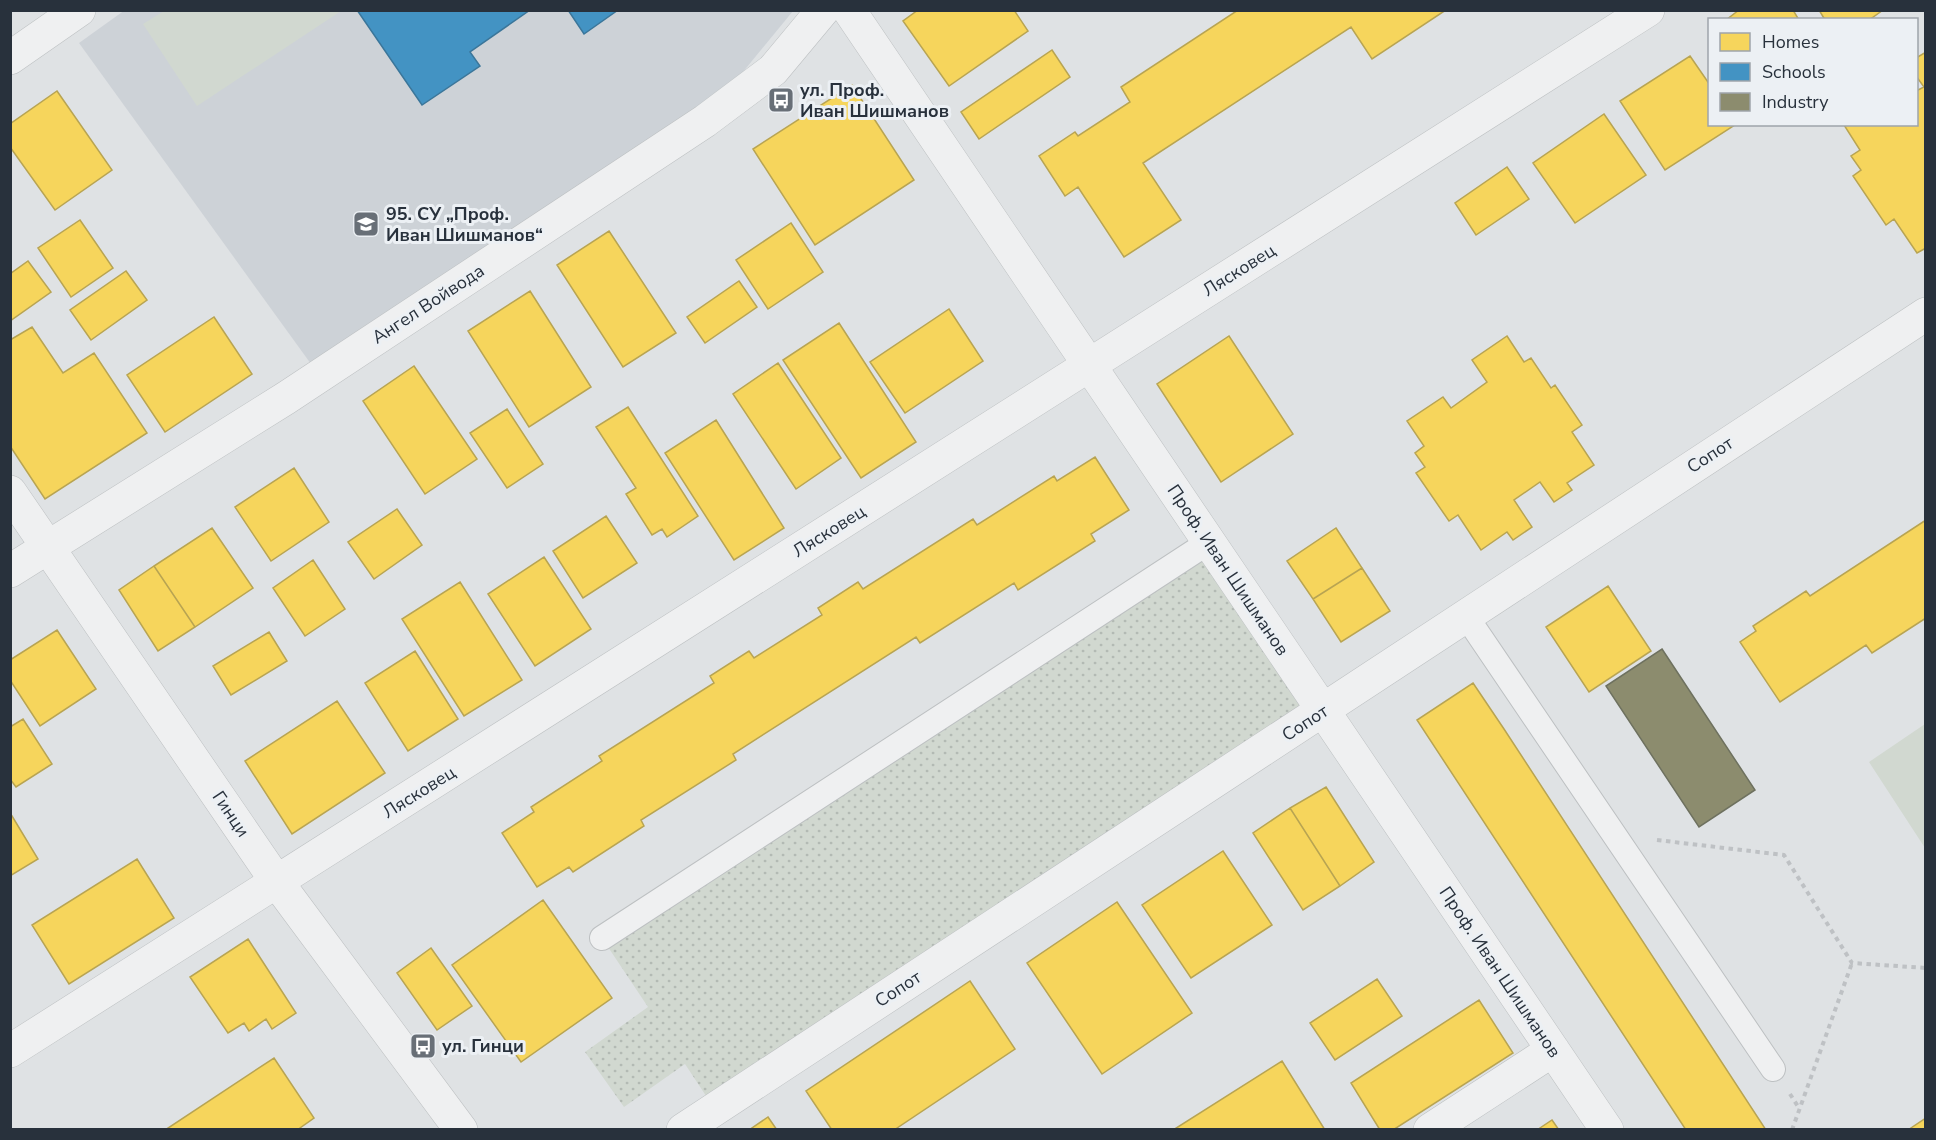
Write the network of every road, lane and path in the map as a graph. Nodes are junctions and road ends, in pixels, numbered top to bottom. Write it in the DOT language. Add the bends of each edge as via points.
graph roads {
  1 [pos="79,10"];
  2 [pos="823,10"];
  3 [pos="849,10"];
  4 [pos="1648,10"];
  5 [pos="10,58"];
  6 [pos="1926,314"];
  7 [pos="1089,366"];
  8 [pos="10,492"];
  9 [pos="1209,542"];
  10 [pos="49,547"];
  11 [pos="10,571"];
  12 [pos="1466,616"];
  13 [pos="1323,711"];
  14 [pos="1614,835"];
  15 [pos="278,882"];
  16 [pos="602,938"];
  17 [pos="1852,963"];
  18 [pos="1926,968"];
  19 [pos="1553,1050"];
  20 [pos="10,1051"];
  21 [pos="1773,1068"];
  22 [pos="455,1127"];
  23 [pos="683,1130"];
  24 [pos="1430,1130"];
  25 [pos="1607,1130"];
  26 [pos="1792,1130"];
  1 -- 5 [label="street"];
  2 -- 10 [label="street, Ангел Войвода" via="773,70 705,121 286,398"];
  3 -- 7 [label="street, Проф. Иван Шишманов"];
  4 -- 7 [label="street, Лясковец"];
  6 -- 12 [label="street, Сопот"];
  7 -- 9 [label="street, Проф. Иван Шишманов"];
  7 -- 15 [label="street, Лясковец"];
  8 -- 10 [label="street, Гинци"];
  9 -- 13 [label="street, Проф. Иван Шишманов"];
  9 -- 16 [label="lane"];
  10 -- 11 [label="street, Ангел Войвода"];
  10 -- 15 [label="street, Гинци"];
  12 -- 13 [label="street, Сопот"];
  12 -- 14 [label="lane"];
  13 -- 19 [label="street, Проф. Иван Шишманов"];
  13 -- 23 [label="street, Сопот"];
  14 -- 17 [label="path" via="1784,855"];
  14 -- 21 [label="lane"];
  15 -- 20 [label="street, Лясковец"];
  15 -- 22 [label="street, Гинци"];
  17 -- 18 [label="path"];
  17 -- 26 [label="path"];
  19 -- 24 [label="street"];
  19 -- 25 [label="street, Проф. Иван Шишманов"];
}
